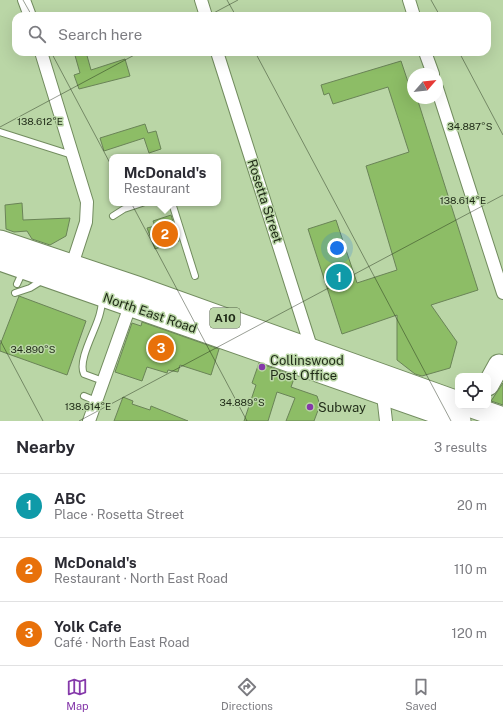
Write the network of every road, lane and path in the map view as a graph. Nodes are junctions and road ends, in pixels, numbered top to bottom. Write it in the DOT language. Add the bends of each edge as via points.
graph roads {
  1 [pos="24,0"];
  2 [pos="200,0"];
  3 [pos="409,0"];
  4 [pos="28,12"];
  5 [pos="204,12"];
  6 [pos="413,12"];
  7 [pos="42,56"];
  8 [pos="218,56"];
  9 [pos="427,56"];
  10 [pos="431,68"];
  11 [pos="442,104"];
  12 [pos="0,132"];
  13 [pos="74,156"];
  14 [pos="133,206"];
  15 [pos="173,206"];
  16 [pos="112,216"];
  17 [pos="0,241"];
  18 [pos="0,260"];
  19 [pos="62,275"];
  20 [pos="195,276"];
  21 [pos="137,286"];
  22 [pos="15,292"];
  23 [pos="503,293"];
  24 [pos="102,304"];
  25 [pos="130,306"];
  26 [pos="312,350"];
  27 [pos="499,365"];
  28 [pos="491,380"];
  29 [pos="103,381"];
  30 [pos="383,395"];
  31 [pos="84,396"];
  32 [pos="96,401"];
  33 [pos="446,404"];
  34 [pos="480,409"];
  35 [pos="494,413"];
  36 [pos="89,421"];
  37 [pos="386,421"];
  38 [pos="460,421"];
  1 -- 4 [label="street"];
  2 -- 5 [label="street"];
  3 -- 6 [label="street"];
  7 -- 13 [label="street"];
  8 -- 26 [label="street, Rosetta Street"];
  9 -- 10 [label="street"];
  11 -- 23 [label="street"];
  12 -- 13 [label="lane"];
  13 -- 19 [label="street" via="87,202 86,222"];
  14 -- 16 [label="lane"];
  15 -- 20 [label="lane"];
  17 -- 19 [label="highway, North East Road / A10"];
  18 -- 19 [label="highway, North East Road / A10" via="21,276"];
  19 -- 21 [label="highway, North East Road / A10"];
  19 -- 22 [label="lane"];
  19 -- 24 [label="highway, North East Road / A10"];
  21 -- 25 [label="highway"];
  21 -- 26 [label="highway, North East Road / A10"];
  24 -- 25 [label="highway, North East Road / A10"];
  24 -- 29 [label="lane" via="83,359 82,370 84,374"];
  25 -- 29 [label="street"];
  25 -- 30 [label="highway, North East Road / A10"];
  26 -- 33 [label="highway, North East Road / A10"];
  27 -- 28 [label="highway"];
  29 -- 32 [label="street"];
  30 -- 33 [label="highway, North East Road / A10"];
  30 -- 37 [label="street"];
  31 -- 32 [label="lane"];
  32 -- 36 [label="street"];
  33 -- 38 [label="highway, North East Road / A10"];
  34 -- 35 [label="highway"];
}
